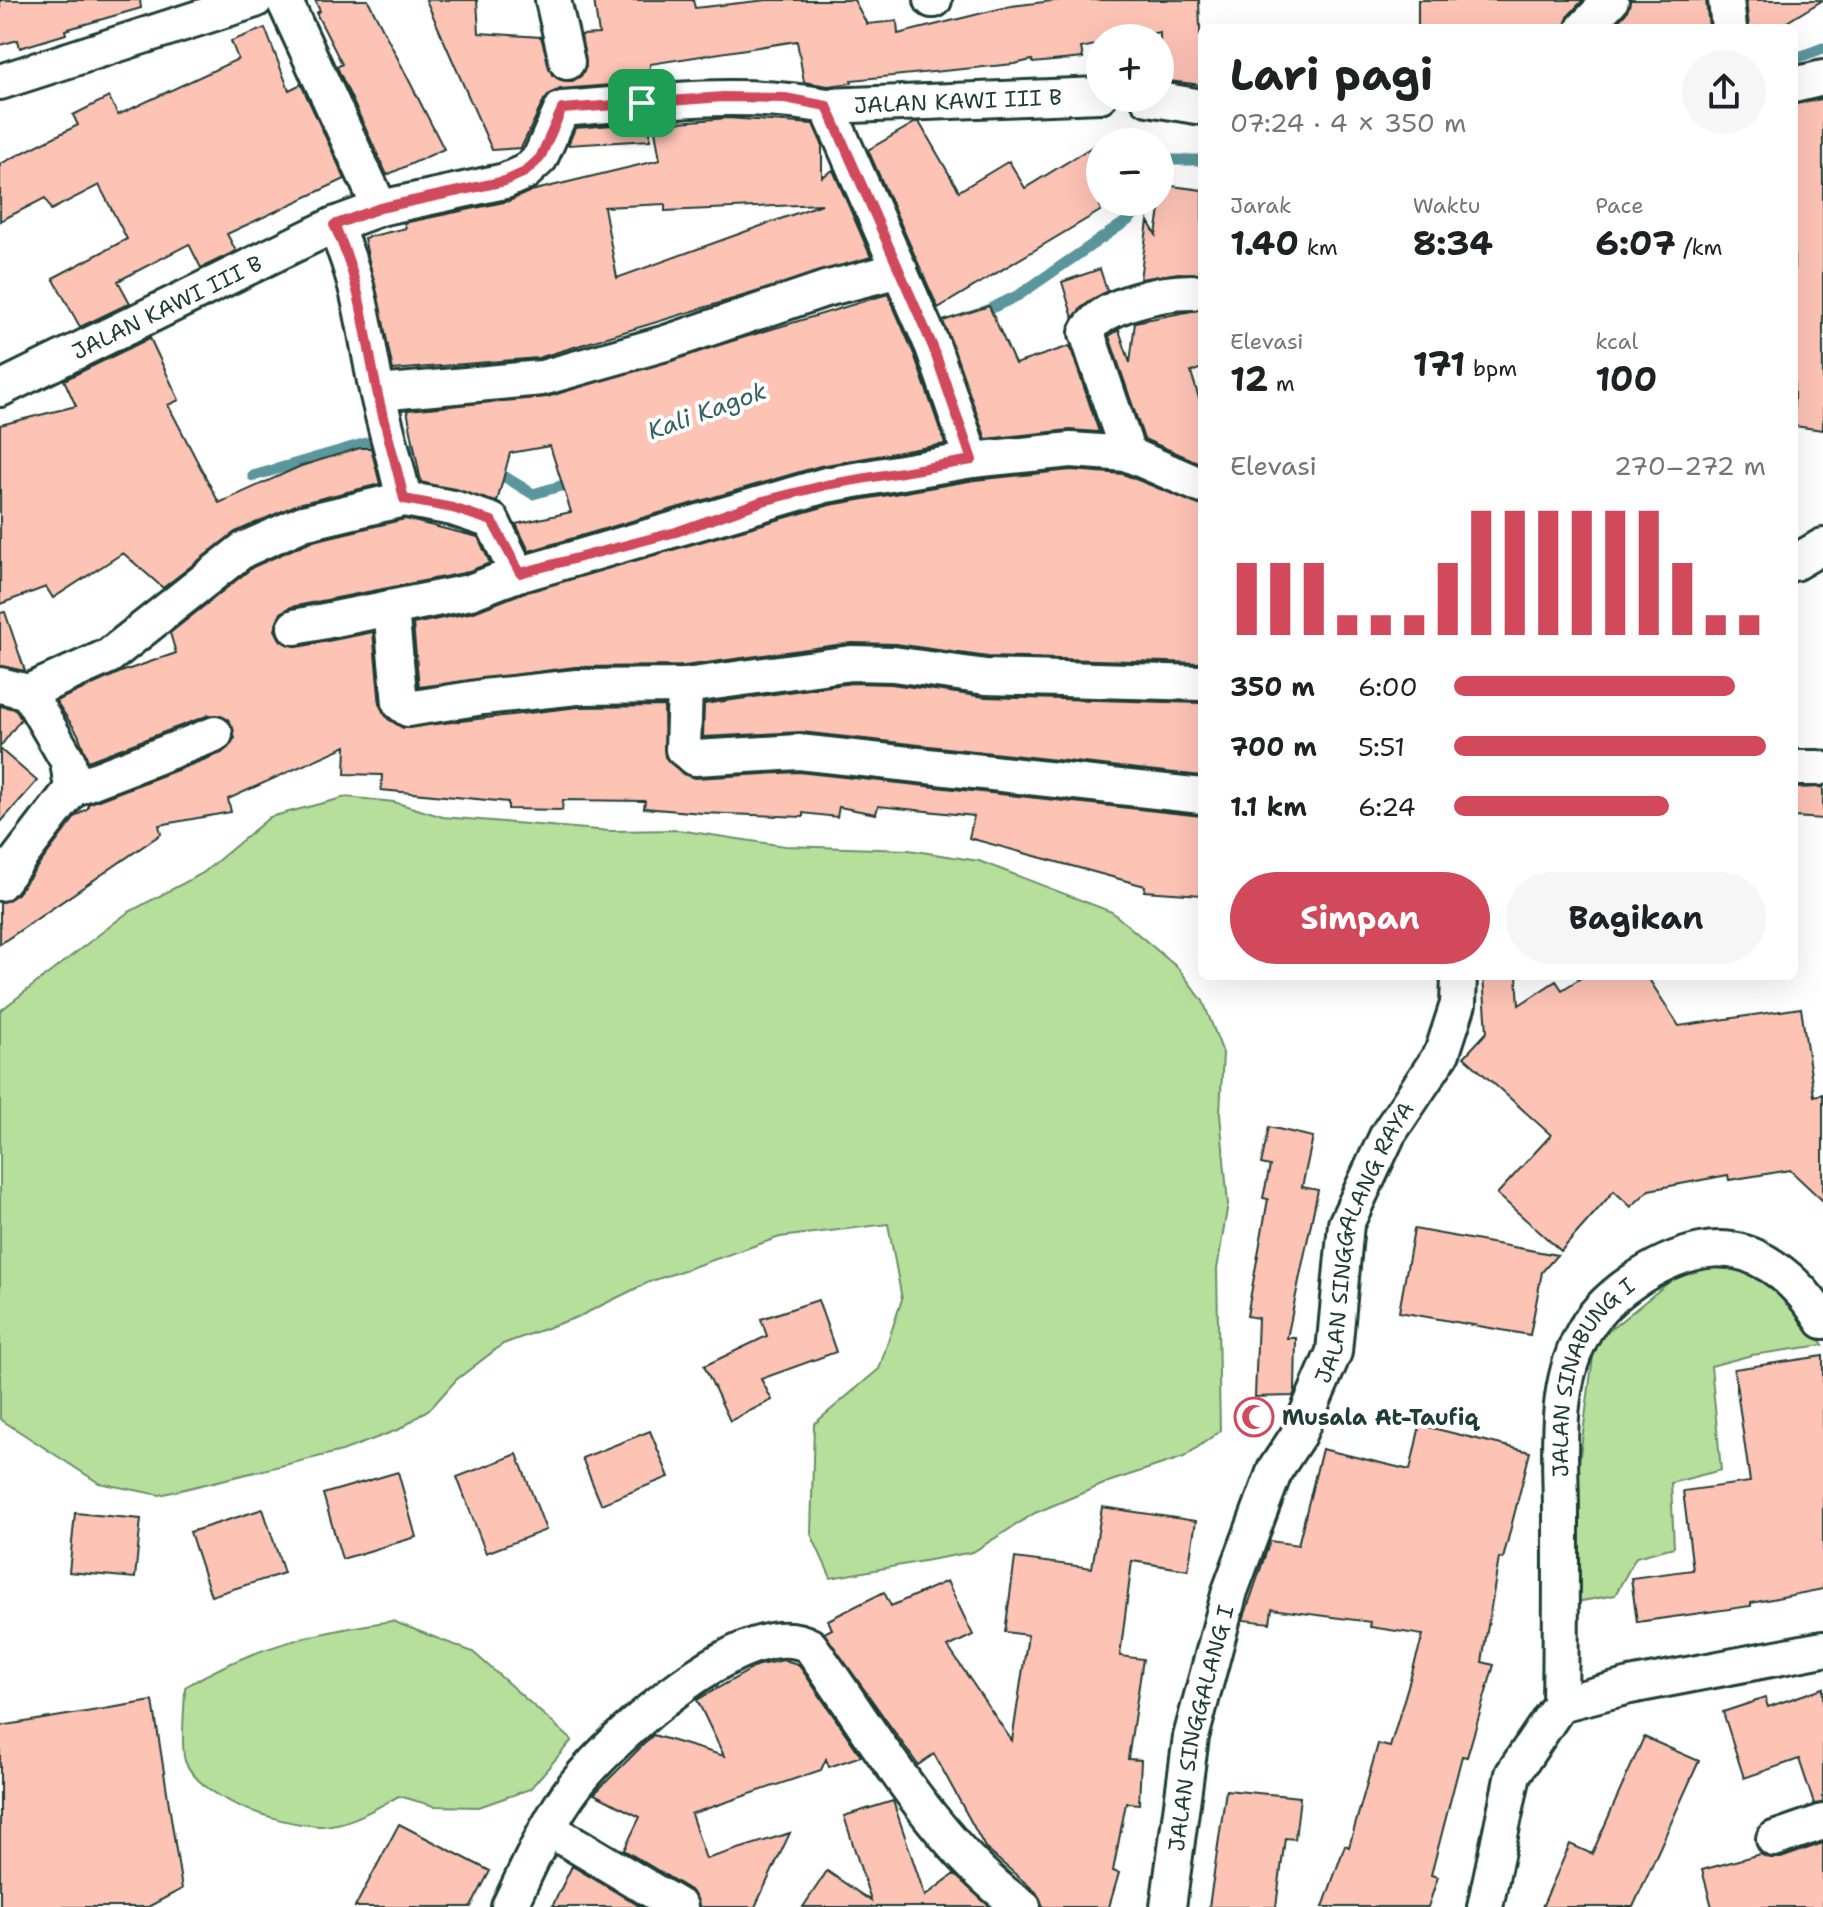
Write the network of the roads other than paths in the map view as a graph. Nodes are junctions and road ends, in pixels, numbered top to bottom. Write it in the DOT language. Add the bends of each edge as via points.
graph roads {
  1 [pos="255,0"];
  2 [pos="284,0"];
  3 [pos="553,0"];
  4 [pos="1611,0"];
  5 [pos="1726,0"];
  6 [pos="1588,24"];
  7 [pos="1729,24"];
  8 [pos="567,62"];
  9 [pos="1823,78"];
  10 [pos="0,82"];
  11 [pos="1798,84"];
  12 [pos="1086,96"];
  13 [pos="1174,102"];
  14 [pos="827,106"];
  15 [pos="1198,106"];
  16 [pos="380,208"];
  17 [pos="334,225"];
  18 [pos="900,270"];
  19 [pos="1192,292"];
  20 [pos="0,389"];
  21 [pos="378,393"];
  22 [pos="1128,454"];
  23 [pos="972,460"];
  24 [pos="1198,484"];
  25 [pos="404,499"];
  26 [pos="1823,546"];
  27 [pos="1798,561"];
  28 [pos="520,573"];
  29 [pos="391,609"];
  30 [pos="295,627"];
  31 [pos="1198,683"];
  32 [pos="685,686"];
  33 [pos="14,689"];
  34 [pos="215,734"];
  35 [pos="72,789"];
  36 [pos="1198,796"];
  37 [pos="0,883"];
  38 [pos="1459,980"];
  39 [pos="1823,1321"];
  40 [pos="1244,1554"];
  41 [pos="1823,1649"];
  42 [pos="1560,1704"];
  43 [pos="1823,1822"];
  44 [pos="549,1829"];
  45 [pos="1774,1839"];
  46 [pos="509,1907"];
  47 [pos="680,1907"];
  48 [pos="1023,1907"];
  49 [pos="1168,1907"];
  50 [pos="1485,1907"];
  1 -- 10 [label="street"];
  2 -- 16 [label="street"];
  3 -- 8 [label="street"];
  4 -- 6 [label="street"];
  5 -- 7 [label="street"];
  9 -- 11 [label="street"];
  12 -- 14 [label="street, JALAN KAWI III B"];
  13 -- 15 [label="street"];
  14 -- 16 [label="street, JALAN KAWI III B" via="785,98 723,97 562,109 540,158 525,172"];
  14 -- 18 [label="street"];
  16 -- 17 [label="street, JALAN KAWI III B"];
  17 -- 20 [label="street, JALAN KAWI III B"];
  17 -- 21 [label="street" via="358,286"];
  18 -- 21 [label="street" via="542,378"];
  18 -- 23 [label="street"];
  19 -- 22 [label="street" via="1128,304 1096,321 1087,333"];
  21 -- 25 [label="street"];
  22 -- 23 [label="street" via="1071,450"];
  22 -- 24 [label="street"];
  23 -- 28 [label="street" via="826,485"];
  25 -- 28 [label="street" via="492,521"];
  25 -- 33 [label="street" via="272,535 243,550 109,656"];
  26 -- 27 [label="street"];
  28 -- 29 [label="street" via="470,592"];
  29 -- 30 [label="street"];
  29 -- 32 [label="street" via="400,703 408,709 577,687"];
  31 -- 32 [label="street" via="986,677 851,663"];
  32 -- 36 [label="street" via="683,749 695,758 799,752"];
  33 -- 35 [label="street" via="68,761"];
  34 -- 35 [label="street"];
  35 -- 37 [label="street"];
  38 -- 40 [label="street, JALAN SINGGALANG RAYA" via="1458,1004 1442,1053 1388,1134 1346,1224 1334,1352 1298,1435 1275,1470"];
  39 -- 42 [label="street, JALAN SINABUNG I" via="1774,1267 1751,1253 1720,1247 1685,1254 1652,1270 1610,1301 1582,1334 1561,1402"];
  40 -- 49 [label="street, JALAN SINGGALANG I" via="1191,1737"];
  41 -- 42 [label="street"];
  42 -- 50 [label="street" via="1513,1774"];
  43 -- 45 [label="street"];
  44 -- 46 [label="street"];
  44 -- 47 [label="street"];
  44 -- 48 [label="street" via="574,1787 604,1752 659,1703 749,1648 784,1638 798,1640 810,1646 922,1803 974,1865"];
}
